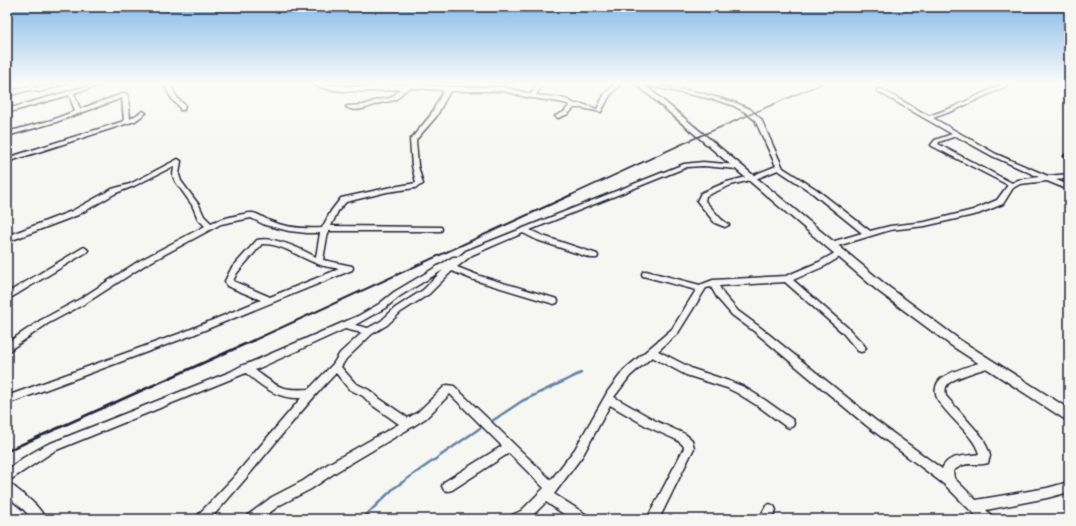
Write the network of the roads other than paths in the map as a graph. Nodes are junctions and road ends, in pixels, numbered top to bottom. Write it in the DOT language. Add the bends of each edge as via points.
graph roads {
  1 [pos="19,108"];
  2 [pos="76,108"];
  3 [pos="90,108"];
  4 [pos="126,108"];
  5 [pos="437,108"];
  6 [pos="571,108"];
  7 [pos="587,108"];
  8 [pos="602,108"];
  9 [pos="667,108"];
  10 [pos="741,108"];
  11 [pos="910,108"];
  12 [pos="957,108"];
  13 [pos="7,111"];
  14 [pos="78,112"];
  15 [pos="143,113"];
  16 [pos="558,116"];
  17 [pos="928,118"];
  18 [pos="127,121"];
  19 [pos="7,134"];
  20 [pos="957,134"];
  21 [pos="7,160"];
  22 [pos="737,167"];
  23 [pos="778,168"];
  24 [pos="1069,176"];
  25 [pos="751,178"];
  26 [pos="1046,178"];
  27 [pos="1012,185"];
  28 [pos="1069,188"];
  29 [pos="725,225"];
  30 [pos="209,226"];
  31 [pos="326,229"];
  32 [pos="438,229"];
  33 [pos="523,230"];
  34 [pos="868,234"];
  35 [pos="7,239"];
  36 [pos="831,245"];
  37 [pos="84,250"];
  38 [pos="469,253"];
  39 [pos="840,253"];
  40 [pos="594,256"];
  41 [pos="319,262"];
  42 [pos="452,268"];
  43 [pos="646,274"];
  44 [pos="787,279"];
  45 [pos="713,283"];
  46 [pos="701,288"];
  47 [pos="7,297"];
  48 [pos="269,300"];
  49 [pos="554,300"];
  50 [pos="344,325"];
  51 [pos="369,332"];
  52 [pos="7,348"];
  53 [pos="861,348"];
  54 [pos="652,351"];
  55 [pos="988,364"];
  56 [pos="336,367"];
  57 [pos="246,368"];
  58 [pos="310,393"];
  59 [pos="608,399"];
  60 [pos="7,400"];
  61 [pos="1069,416"];
  62 [pos="789,423"];
  63 [pos="408,424"];
  64 [pos="510,447"];
  65 [pos="7,477"];
  66 [pos="949,481"];
  67 [pos="448,486"];
  68 [pos="1069,487"];
  69 [pos="7,488"];
  70 [pos="549,491"];
  71 [pos="975,506"];
  72 [pos="38,519"];
  73 [pos="202,519"];
  74 [pos="252,519"];
  75 [pos="516,519"];
  76 [pos="583,519"];
  77 [pos="653,519"];
  78 [pos="986,519"];
  1 -- 13 [label="street"];
  2 -- 14 [label="street"];
  3 -- 14 [label="street"];
  4 -- 18 [label="street"];
  5 -- 31 [label="street" via="433,118 413,140 415,166 420,184 344,200 340,202"];
  6 -- 16 [label="street"];
  7 -- 8 [label="street" via="599,111"];
  9 -- 22 [label="main road"];
  10 -- 23 [label="street" via="753,113 758,119 779,163"];
  11 -- 17 [label="street"];
  12 -- 17 [label="street"];
  14 -- 19 [label="street"];
  15 -- 18 [label="street"];
  17 -- 20 [label="street"];
  18 -- 21 [label="street"];
  20 -- 26 [label="street"];
  20 -- 27 [label="street" via="937,141 934,145"];
  22 -- 25 [label="main road"];
  22 -- 33 [label="street" via="686,165"];
  23 -- 25 [label="street"];
  23 -- 34 [label="street" via="791,174 830,202"];
  24 -- 26 [label="street"];
  25 -- 29 [label="street" via="729,183 703,195 703,204"];
  25 -- 36 [label="main road"];
  26 -- 27 [label="street" via="1024,180"];
  26 -- 28 [label="street"];
  27 -- 34 [label="street" via="1000,202 974,212 938,222 890,228"];
  30 -- 31 [label="street" via="252,215 289,229"];
  30 -- 35 [label="street" via="201,218 178,180 178,161 75,213"];
  30 -- 52 [label="street" via="44,322"];
  31 -- 32 [label="street"];
  31 -- 41 [label="street"];
  33 -- 38 [label="street"];
  33 -- 40 [label="street"];
  34 -- 36 [label="street"];
  36 -- 39 [label="main road"];
  37 -- 47 [label="street"];
  38 -- 42 [label="street"];
  38 -- 50 [label="street" via="428,275 382,306"];
  39 -- 44 [label="street"];
  39 -- 55 [label="main road" via="926,321"];
  41 -- 48 [label="street" via="349,268"];
  41 -- 48 [label="street" via="270,242 260,242 234,271 229,281 230,284"];
  42 -- 49 [label="street"];
  42 -- 51 [label="street" via="426,292"];
  43 -- 46 [label="street"];
  44 -- 45 [label="street"];
  44 -- 53 [label="street" via="845,330"];
  45 -- 46 [label="street"];
  45 -- 66 [label="street" via="735,313"];
  46 -- 54 [label="street" via="675,331"];
  48 -- 60 [label="street" via="187,334"];
  50 -- 51 [label="street"];
  50 -- 57 [label="street"];
  51 -- 56 [label="street" via="343,356"];
  54 -- 59 [label="street" via="627,374"];
  54 -- 62 [label="street" via="682,368 747,393"];
  55 -- 61 [label="main road"];
  55 -- 66 [label="street" via="943,382 940,391 942,398 979,441 985,455 984,459 980,460 960,460 948,468"];
  56 -- 58 [label="street"];
  56 -- 63 [label="street" via="352,386 366,393"];
  57 -- 58 [label="street" via="274,390 292,395"];
  57 -- 65 [label="street" via="50,448"];
  58 -- 73 [label="street"];
  59 -- 70 [label="street" via="579,452"];
  59 -- 77 [label="street" via="688,443 689,448"];
  63 -- 64 [label="street" via="422,415 449,389"];
  63 -- 74 [label="street" via="307,485 276,500"];
  64 -- 67 [label="street"];
  64 -- 70 [label="street"];
  66 -- 71 [label="street"];
  68 -- 71 [label="street"];
  69 -- 72 [label="street" via="24,501"];
  70 -- 75 [label="street" via="525,515"];
  70 -- 76 [label="street" via="572,513"];
  71 -- 78 [label="street"];
}
